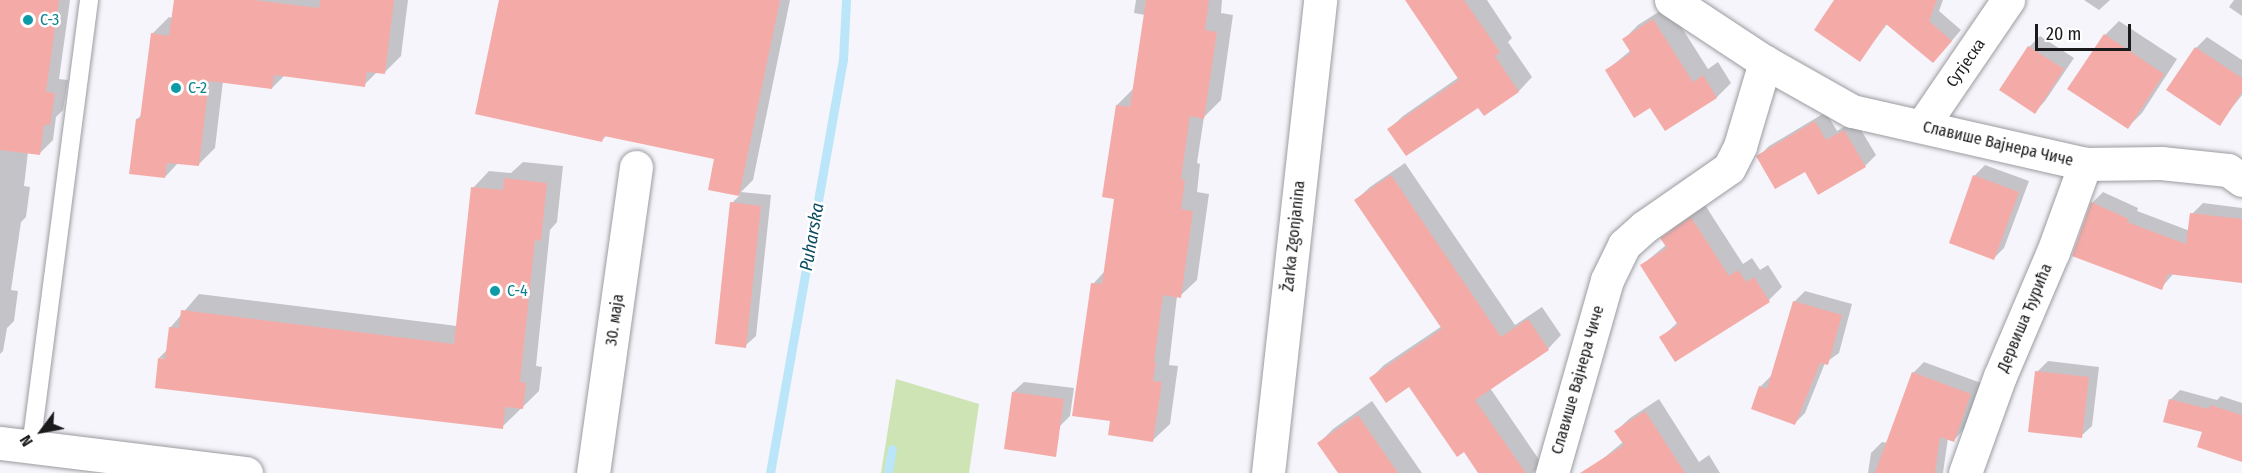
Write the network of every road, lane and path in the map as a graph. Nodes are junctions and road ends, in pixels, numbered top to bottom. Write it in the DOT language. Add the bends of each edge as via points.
graph roads {
  1 [pos="89,0"];
  2 [pos="1320,0"];
  3 [pos="1671,0"];
  4 [pos="2008,0"];
  5 [pos="1765,62"];
  6 [pos="1922,126"];
  7 [pos="2085,164"];
  8 [pos="2237,166"];
  9 [pos="636,167"];
  10 [pos="16,445"];
  11 [pos="246,473"];
  12 [pos="593,473"];
  13 [pos="1268,473"];
  14 [pos="1552,473"];
  15 [pos="1965,473"];
  1 -- 10 [label="lane"];
  2 -- 13 [label="street, Žarka Zgonjanina"];
  3 -- 5 [label="street, Славише Вајнера Чиче"];
  4 -- 6 [label="street, Сутјеска"];
  5 -- 6 [label="street, Славише Вајнера Чиче" via="1852,111"];
  5 -- 14 [label="street, Славише Вајнера Чиче" via="1740,146 1729,168 1624,245 1607,280"];
  6 -- 7 [label="street, Славише Вајнера Чиче"];
  7 -- 8 [label="street, Славише Вајнера Чиче"];
  7 -- 15 [label="street, Дервиша Ђурића"];
  9 -- 12 [label="street, 30. маја"];
  10 -- 11 [label="street"];
}
